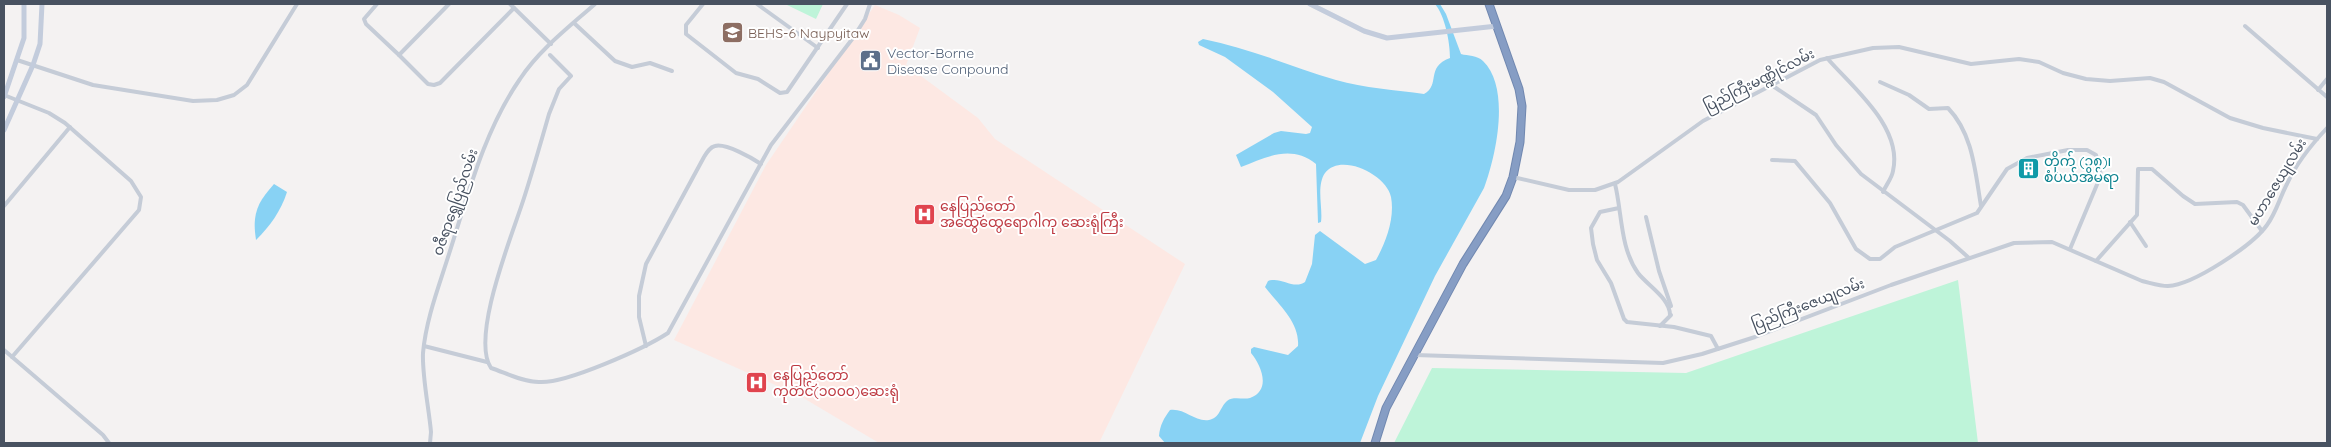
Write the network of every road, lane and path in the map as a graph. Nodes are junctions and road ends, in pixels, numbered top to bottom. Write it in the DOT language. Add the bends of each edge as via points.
graph roads {
  1 [pos="24,4"];
  2 [pos="42,4"];
  3 [pos="297,4"];
  4 [pos="377,4"];
  5 [pos="449,4"];
  6 [pos="510,4"];
  7 [pos="595,4"];
  8 [pos="703,4"];
  9 [pos="757,4"];
  10 [pos="846,4"];
  11 [pos="870,4"];
  12 [pos="1310,4"];
  13 [pos="1490,4"];
  14 [pos="514,8"];
  15 [pos="574,23"];
  16 [pos="1497,26"];
  17 [pos="2244,26"];
  18 [pos="552,44"];
  19 [pos="818,48"];
  20 [pos="398,55"];
  21 [pos="550,55"];
  22 [pos="1828,58"];
  23 [pos="17,60"];
  24 [pos="33,65"];
  25 [pos="672,71"];
  26 [pos="2327,79"];
  27 [pos="1880,82"];
  28 [pos="1772,86"];
  29 [pos="2318,90"];
  30 [pos="4,96"];
  31 [pos="2327,97"];
  32 [pos="18,100"];
  33 [pos="70,127"];
  34 [pos="2327,128"];
  35 [pos="4,130"];
  36 [pos="2317,139"];
  37 [pos="1772,160"];
  38 [pos="761,164"];
  39 [pos="1513,177"];
  40 [pos="1615,184"];
  41 [pos="1883,192"];
  42 [pos="4,206"];
  43 [pos="1981,206"];
  44 [pos="1619,208"];
  45 [pos="1646,217"];
  46 [pos="2130,222"];
  47 [pos="1936,231"];
  48 [pos="2262,232"];
  49 [pos="2146,246"];
  50 [pos="2070,249"];
  51 [pos="1968,258"];
  52 [pos="2096,261"];
  53 [pos="2195,278"];
  54 [pos="1670,315"];
  55 [pos="1660,327"];
  56 [pos="424,346"];
  57 [pos="646,346"];
  58 [pos="1718,349"];
  59 [pos="4,350"];
  60 [pos="1415,355"];
  61 [pos="12,357"];
  62 [pos="487,362"];
  63 [pos="109,443"];
  64 [pos="430,443"];
  65 [pos="1375,443"];
  1 -- 23 [label="street" via="24,38"];
  2 -- 24 [label="street" via="40,44"];
  3 -- 24 [label="street" via="247,85 226,98 193,101 94,85"];
  4 -- 20 [label="street" via="364,19 366,24"];
  5 -- 20 [label="street"];
  6 -- 14 [label="street"];
  7 -- 15 [label="street, ဝဇီရာရွှေပြည်လမ်း"];
  8 -- 19 [label="street" via="686,26 686,34 736,73 758,78 780,93 787,92"];
  9 -- 19 [label="street"];
  10 -- 19 [label="street"];
  11 -- 38 [label="street" via="853,38"];
  12 -- 16 [label="street" via="1364,31 1387,38"];
  13 -- 16 [label="highway"];
  14 -- 18 [label="street"];
  14 -- 20 [label="street" via="440,83 428,84"];
  15 -- 18 [label="street, ဝဇီရာရွှေပြည်လမ်း"];
  15 -- 25 [label="street" via="615,61 632,67 650,63"];
  16 -- 39 [label="highway" via="1522,106"];
  17 -- 29 [label="street"];
  18 -- 56 [label="street, ဝဇီရာရွှေပြည်လမ်း" via="520,78 485,147 430,313"];
  21 -- 62 [label="street" via="571,76 559,89 549,114 493,294"];
  22 -- 28 [label="street, ပြည်ကြီးမဏ္ဍိုင်လမ်း"];
  22 -- 36 [label="street, ပြည်ကြီးမဏ္ဍိုင်လမ်း" via="1873,48 1898,47 1971,64 2019,59 2039,62 2086,79 2150,78 2164,82 2230,118"];
  22 -- 41 [label="street" via="1876,109 1887,130 1893,149 1893,171"];
  23 -- 24 [label="street"];
  23 -- 30 [label="street"];
  24 -- 32 [label="street"];
  26 -- 29 [label="street"];
  27 -- 43 [label="street" via="1929,108 1948,108 1960,121 1970,148"];
  28 -- 40 [label="street, ပြည်ကြီးမဏ္ဍိုင်လမ်း" via="1703,121"];
  28 -- 41 [label="street" via="1816,115 1836,146 1861,174"];
  29 -- 31 [label="street"];
  30 -- 32 [label="street"];
  32 -- 33 [label="street" via="49,113"];
  32 -- 35 [label="street"];
  33 -- 42 [label="street"];
  33 -- 61 [label="street" via="131,181 140,197 139,210"];
  34 -- 36 [label="street, မဟာဇေယျလမ်း"];
  36 -- 48 [label="street, မဟာဇေယျလမ်း" via="2288,181"];
  37 -- 47 [label="street" via="1795,161 1830,203 1856,249 1870,260 1880,259 1895,247"];
  38 -- 57 [label="street" via="673,327"];
  38 -- 57 [label="street" via="720,146 709,149 646,264 639,296 639,317"];
  39 -- 40 [label="street, ပြည်ကြီးမဏ္ဍိုင်လမ်း" via="1569,190 1594,190"];
  39 -- 60 [label="highway" via="1506,196 1463,264"];
  40 -- 44 [label="street"];
  41 -- 47 [label="street"];
  43 -- 47 [label="street" via="1977,213"];
  43 -- 50 [label="street" via="2007,169 2027,158 2068,150 2087,150 2096,155 2101,175"];
  44 -- 54 [label="street" via="1632,262 1666,303"];
  44 -- 55 [label="street" via="1600,212 1591,228 1597,260 1611,283 1624,319"];
  45 -- 54 [label="street" via="1671,307"];
  46 -- 48 [label="street" via="2136,215 2138,169 2152,169 2195,204 2236,202 2243,205"];
  46 -- 49 [label="street"];
  46 -- 52 [label="street"];
  47 -- 51 [label="street"];
  48 -- 53 [label="street, မဟာဇေယျလမ်း"];
  50 -- 51 [label="street, ပြည်ကြီးဇေယျလမ်း" via="2052,242 2014,242"];
  50 -- 52 [label="street, ပြည်ကြီးဇေယျလမ်း"];
  51 -- 58 [label="street, ပြည်ကြီးဇေယျလမ်း"];
  52 -- 53 [label="street, ပြည်ကြီးဇေယျလမ်း" via="2155,285 2169,286"];
  54 -- 55 [label="street"];
  55 -- 58 [label="street" via="1710,336"];
  56 -- 62 [label="street"];
  56 -- 64 [label="street, ဝဇီရာရွှေပြည်လမ်း"];
  57 -- 62 [label="street" via="553,381 539,382 491,368"];
  58 -- 60 [label="street, ပြည်ကြီးဇေယျလမ်း" via="1664,363"];
  59 -- 61 [label="street"];
  60 -- 65 [label="highway" via="1386,408"];
  61 -- 63 [label="street"];
}
